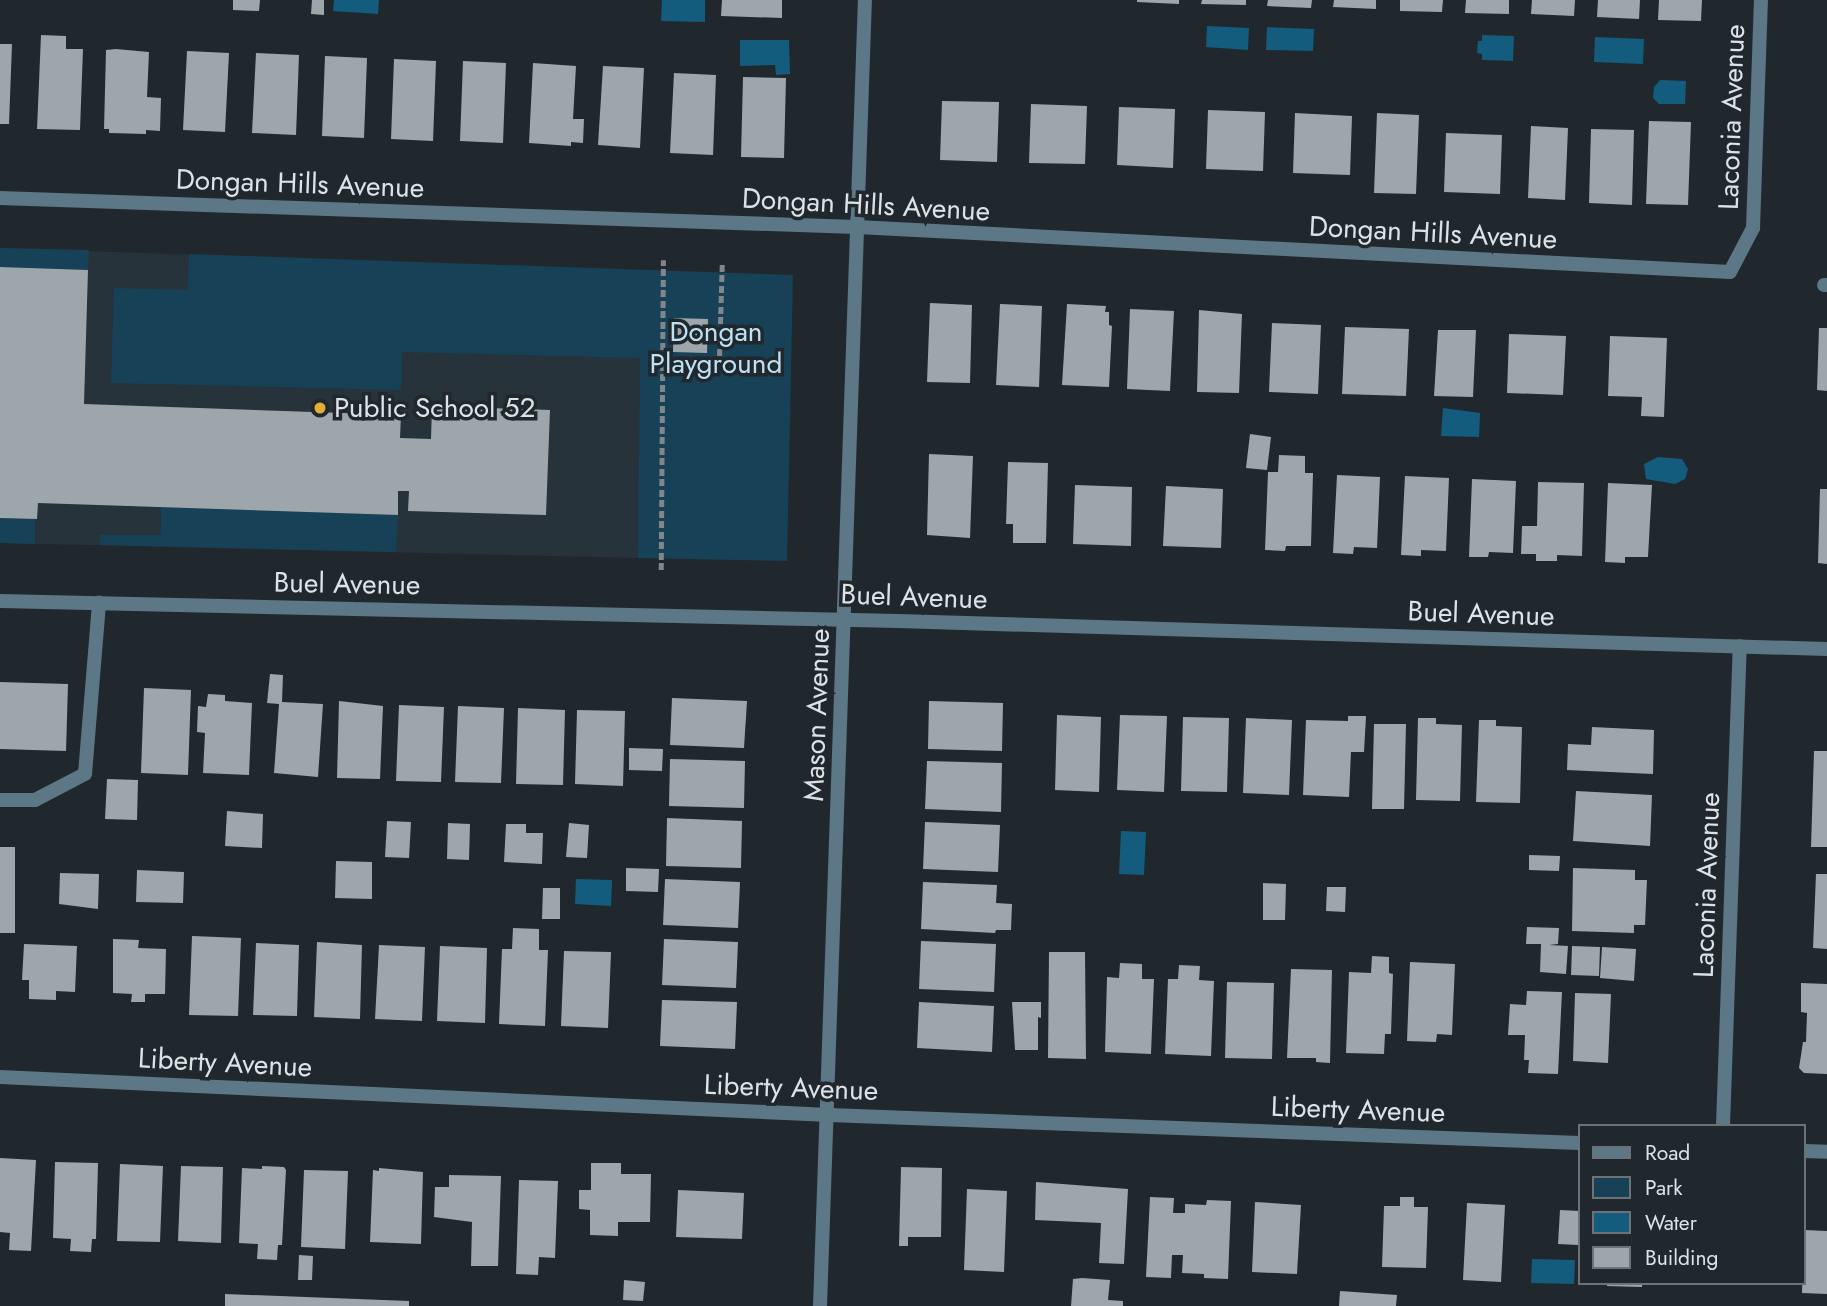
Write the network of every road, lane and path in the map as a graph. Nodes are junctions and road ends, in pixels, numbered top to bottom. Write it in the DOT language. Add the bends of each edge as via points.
graph roads {
  1 [pos="865,0"];
  2 [pos="1761,0"];
  3 [pos="0,198"];
  4 [pos="857,228"];
  5 [pos="663,260"];
  6 [pos="722,262"];
  7 [pos="1730,272"];
  8 [pos="663,364"];
  9 [pos="661,570"];
  10 [pos="0,601"];
  11 [pos="99,603"];
  12 [pos="844,620"];
  13 [pos="1740,646"];
  14 [pos="1827,649"];
  15 [pos="0,800"];
  16 [pos="0,1077"];
  17 [pos="829,1115"];
  18 [pos="1723,1124"];
  19 [pos="1578,1143"];
  20 [pos="1806,1151"];
  21 [pos="1827,1152"];
  22 [pos="820,1306"];
  1 -- 4 [label="street, Mason Avenue"];
  2 -- 7 [label="street, Laconia Avenue" via="1753,228"];
  3 -- 4 [label="street, Dongan Hills Avenue"];
  4 -- 7 [label="street, Dongan Hills Avenue"];
  4 -- 12 [label="street, Mason Avenue"];
  5 -- 8 [label="path"];
  6 -- 8 [label="path" via="719,366"];
  8 -- 9 [label="path"];
  10 -- 11 [label="street, Buel Avenue"];
  11 -- 12 [label="street, Buel Avenue"];
  11 -- 15 [label="street" via="85,774 35,800"];
  12 -- 13 [label="street, Buel Avenue"];
  12 -- 17 [label="street, Mason Avenue"];
  13 -- 14 [label="street, Buel Avenue"];
  13 -- 18 [label="street, Laconia Avenue"];
  16 -- 17 [label="street, Liberty Avenue"];
  17 -- 19 [label="street, Liberty Avenue"];
  17 -- 22 [label="street, Mason Avenue"];
  20 -- 21 [label="street"];
}
